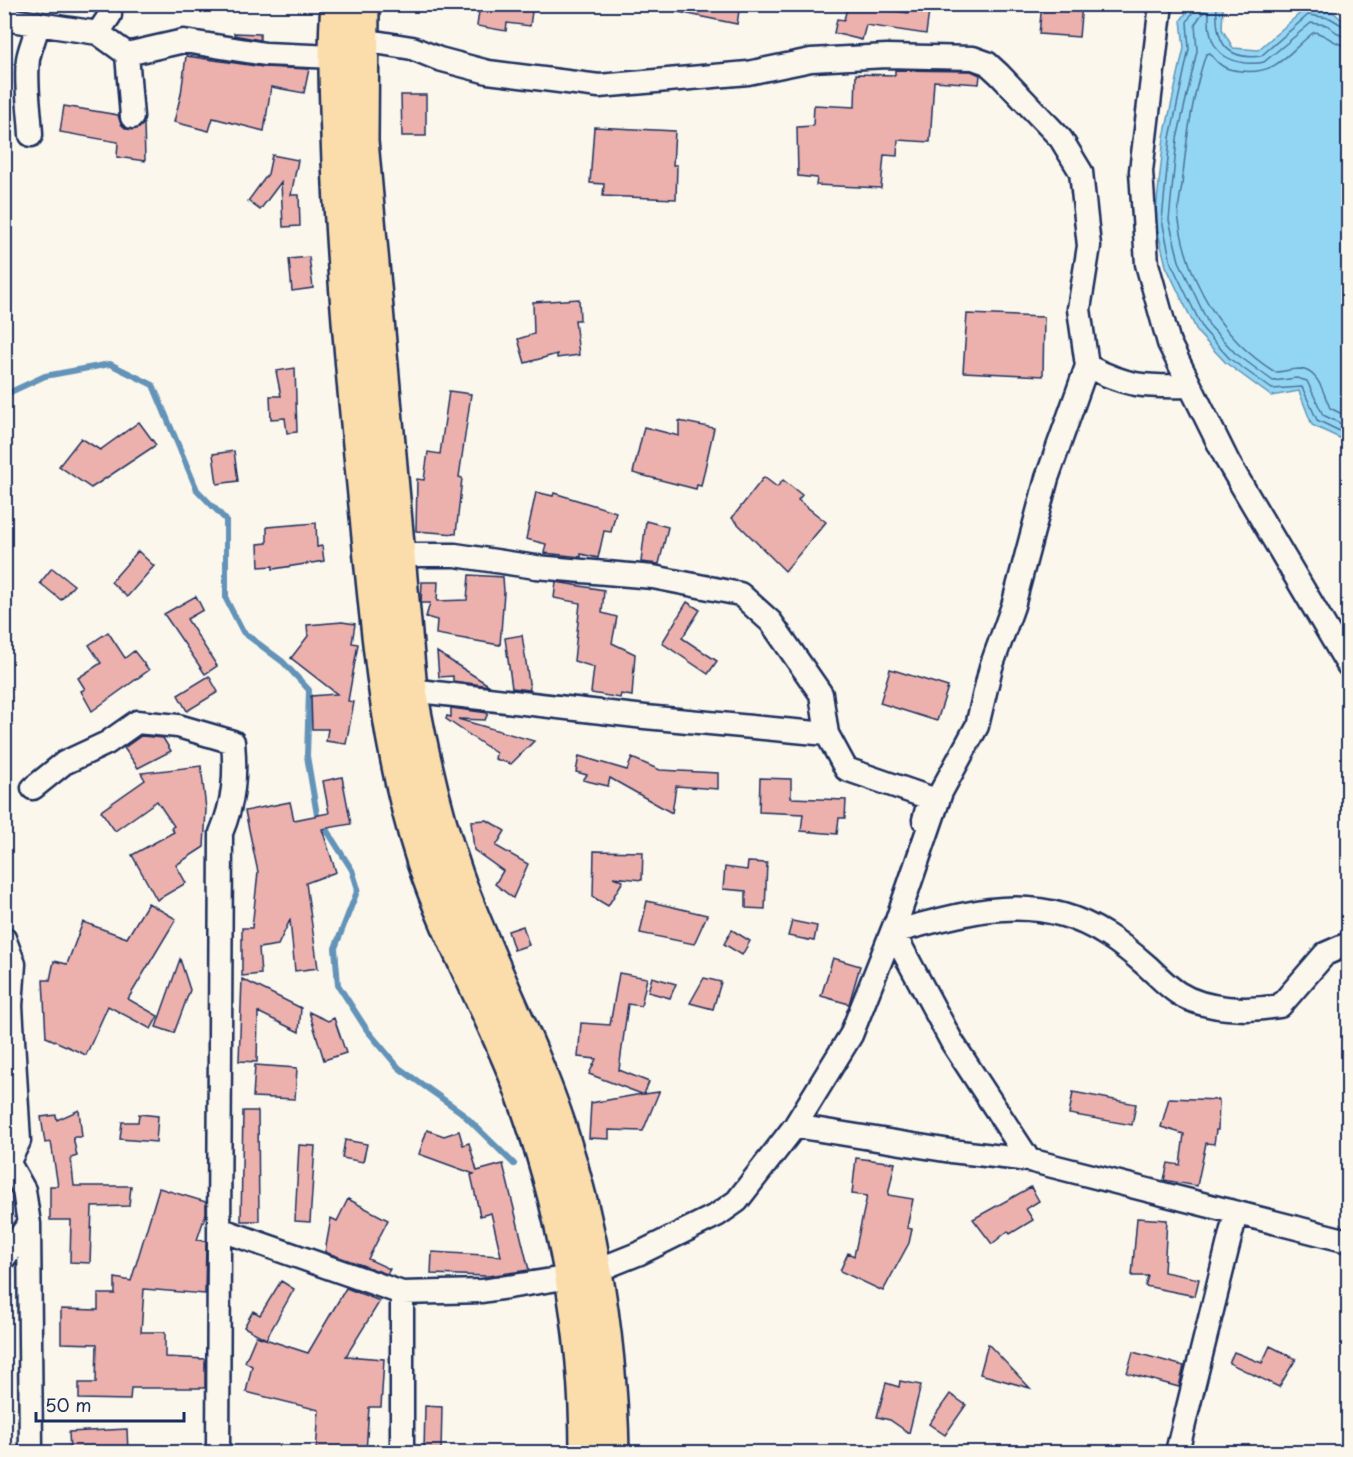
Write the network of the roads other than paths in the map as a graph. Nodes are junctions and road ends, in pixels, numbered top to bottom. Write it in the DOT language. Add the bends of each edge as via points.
graph roads {
  1 [pos="109,4"];
  2 [pos="338,4"];
  3 [pos="362,4"];
  4 [pos="1161,4"];
  5 [pos="4,19"];
  6 [pos="38,23"];
  7 [pos="98,33"];
  8 [pos="362,40"];
  9 [pos="128,54"];
  10 [pos="335,57"];
  11 [pos="132,117"];
  12 [pos="31,135"];
  13 [pos="1087,366"];
  14 [pos="1190,386"];
  15 [pos="396,555"];
  16 [pos="1348,666"];
  17 [pos="410,690"];
  18 [pos="828,734"];
  19 [pos="33,788"];
  20 [pos="893,932"];
  21 [pos="4,938"];
  22 [pos="1348,944"];
  23 [pos="795,1126"];
  24 [pos="7,1157"];
  25 [pos="1029,1160"];
  26 [pos="1236,1213"];
  27 [pos="29,1224"];
  28 [pos="219,1229"];
  29 [pos="1348,1241"];
  30 [pos="4,1258"];
  31 [pos="583,1274"];
  32 [pos="402,1293"];
  33 [pos="31,1452"];
  34 [pos="218,1452"];
  35 [pos="402,1452"];
  36 [pos="587,1452"];
  37 [pos="612,1452"];
  38 [pos="1177,1452"];
  1 -- 7 [label="street" via="111,15"];
  2 -- 10 [label="main road"];
  3 -- 8 [label="main road"];
  4 -- 14 [label="street" via="1141,171 1147,264 1169,343"];
  5 -- 6 [label="street"];
  6 -- 7 [label="street"];
  6 -- 12 [label="street" via="28,56"];
  7 -- 9 [label="street"];
  8 -- 13 [label="street" via="412,48 488,72 599,86 748,73 811,60 887,56 973,58 987,63 1061,139 1081,172 1089,246 1079,309"];
  8 -- 15 [label="main road" via="362,152"];
  9 -- 10 [label="street" via="184,41 265,54"];
  9 -- 11 [label="street"];
  10 -- 31 [label="main road" via="341,220 356,405 384,688 399,775 429,874 458,949 521,1088 560,1220"];
  13 -- 14 [label="street" via="1118,381 1145,387"];
  13 -- 20 [label="street" via="1047,478 977,726 941,792"];
  14 -- 16 [label="street" via="1228,462"];
  15 -- 17 [label="main road"];
  15 -- 18 [label="street" via="455,555 653,577 740,594 771,622 821,694"];
  17 -- 18 [label="street"];
  17 -- 31 [label="main road" via="422,756 456,875 529,1046 559,1128 583,1214"];
  18 -- 20 [label="street" via="846,769 930,798"];
  19 -- 28 [label="street" via="64,763 107,743 137,722 178,726 233,742 236,776 231,810 221,833"];
  20 -- 22 [label="street" via="989,908 1062,914 1095,927 1178,993 1204,1005 1264,1009 1280,1006 1325,954"];
  20 -- 23 [label="street" via="850,1035"];
  20 -- 25 [label="street" via="952,1042"];
  21 -- 24 [label="street" via="14,964 11,1006 19,1141"];
  23 -- 25 [label="street"];
  23 -- 31 [label="street" via="737,1201 717,1215 640,1253"];
  24 -- 27 [label="street" via="24,1190"];
  25 -- 26 [label="street"];
  26 -- 29 [label="street"];
  26 -- 38 [label="street"];
  27 -- 30 [label="street"];
  27 -- 33 [label="street"];
  28 -- 32 [label="street"];
  28 -- 34 [label="street"];
  31 -- 32 [label="street" via="482,1291"];
  31 -- 36 [label="main road" via="581,1343"];
  31 -- 37 [label="main road" via="610,1384"];
  32 -- 35 [label="street"];
}
